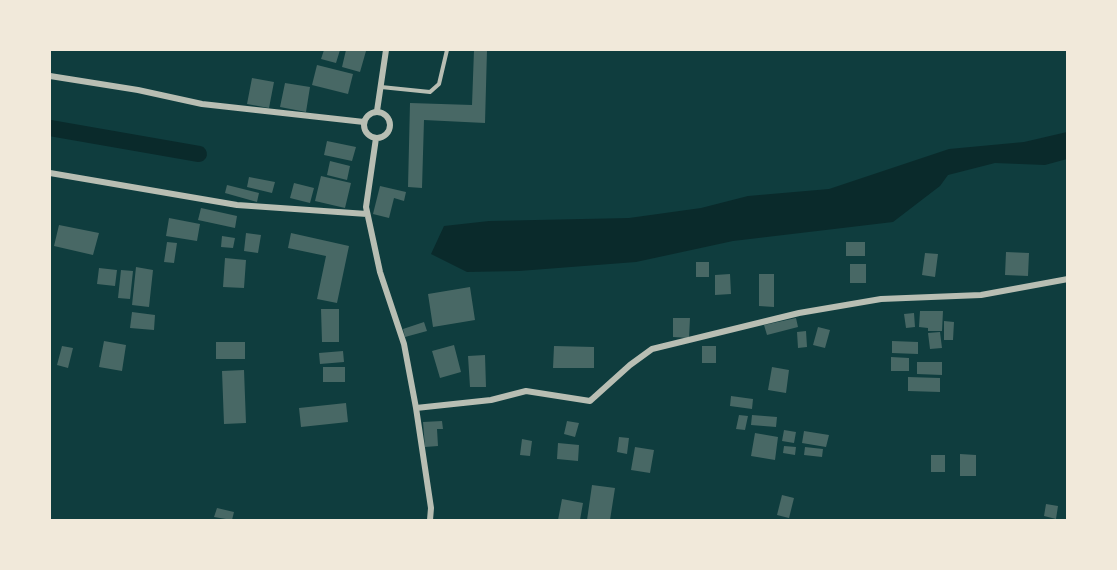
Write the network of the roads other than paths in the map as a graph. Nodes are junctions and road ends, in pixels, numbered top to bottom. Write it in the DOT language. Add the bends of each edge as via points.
graph roads {
  1 [pos="386,50"];
  2 [pos="447,50"];
  3 [pos="50,76"];
  4 [pos="381,87"];
  5 [pos="377,111"];
  6 [pos="364,122"];
  7 [pos="376,138"];
  8 [pos="50,173"];
  9 [pos="367,214"];
  10 [pos="1068,279"];
  11 [pos="416,408"];
  12 [pos="430,520"];
  1 -- 4 [label="street"];
  2 -- 4 [label="lane" via="439,84 430,92"];
  3 -- 6 [label="street" via="202,104"];
  4 -- 5 [label="street"];
  5 -- 6 [label="street"];
  5 -- 7 [label="street" via="389,118 390,127 386,135"];
  6 -- 7 [label="street" via="369,135"];
  7 -- 9 [label="street"];
  8 -- 9 [label="street" via="237,205"];
  9 -- 11 [label="street" via="380,272 404,344"];
  10 -- 11 [label="street" via="981,295 881,299 799,313 652,349 590,401 526,392"];
  11 -- 12 [label="street"];
}
